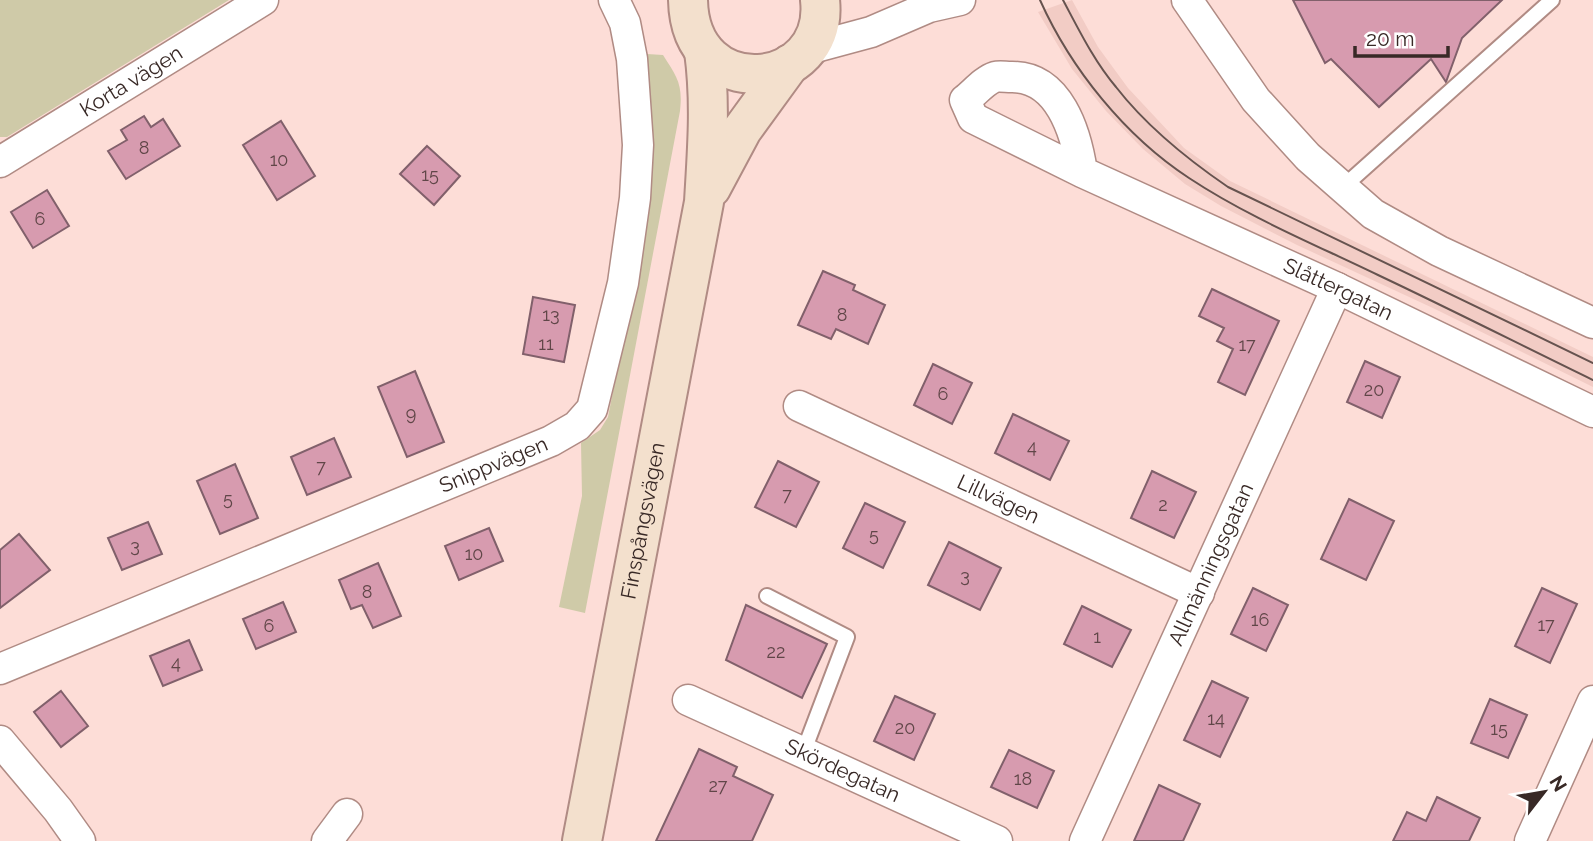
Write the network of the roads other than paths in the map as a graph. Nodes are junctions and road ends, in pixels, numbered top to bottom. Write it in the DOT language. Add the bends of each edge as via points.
graph roads {
  1 [pos="263,0"];
  2 [pos="614,0"];
  3 [pos="688,0"];
  4 [pos="821,0"];
  5 [pos="896,0"];
  6 [pos="960,0"];
  7 [pos="1187,0"];
  8 [pos="1552,0"];
  9 [pos="929,7"];
  10 [pos="704,51"];
  11 [pos="799,57"];
  12 [pos="0,162"];
  13 [pos="1082,172"];
  14 [pos="1342,188"];
  15 [pos="704,202"];
  16 [pos="1337,288"];
  17 [pos="1593,323"];
  18 [pos="799,406"];
  19 [pos="1593,412"];
  20 [pos="1199,593"];
  21 [pos="767,596"];
  22 [pos="0,670"];
  23 [pos="688,700"];
  24 [pos="1593,701"];
  25 [pos="0,741"];
  26 [pos="803,753"];
  27 [pos="347,814"];
  28 [pos="80,841"];
  29 [pos="327,841"];
  30 [pos="582,841"];
  31 [pos="997,841"];
  32 [pos="1085,841"];
  33 [pos="1530,841"];
  1 -- 12 [label="street, Korta vägen"];
  2 -- 22 [label="street, Snippvägen" via="625,23 632,59 638,145 635,198 623,283 592,409 577,426 551,441"];
  3 -- 10 [label="main road" via="693,36"];
  4 -- 11 [label="main road, Finspångsvägen" via="817,31"];
  5 -- 9 [label="street"];
  6 -- 9 [label="street"];
  7 -- 14 [label="street" via="1256,100"];
  8 -- 14 [label="lane"];
  9 -- 11 [label="street"];
  10 -- 11 [label="main road" via="723,67 746,74 769,73"];
  10 -- 15 [label="main road, Finspångsvägen" via="709,92"];
  11 -- 15 [label="main road, Finspångsvägen" via="742,130"];
  13 -- 16 [label="street, Slåttergatan"];
  14 -- 17 [label="street" via="1373,214 1439,251"];
  15 -- 30 [label="main road, Finspångsvägen"];
  16 -- 19 [label="street, Slåttergatan"];
  16 -- 20 [label="street, Allmänningsgatan"];
  18 -- 20 [label="street, Lillvägen"];
  20 -- 32 [label="street, Allmänningsgatan"];
  21 -- 26 [label="lane" via="847,637"];
  23 -- 26 [label="street, Skördegatan"];
  24 -- 33 [label="street"];
  25 -- 28 [label="street"];
  26 -- 31 [label="street, Skördegatan"];
  27 -- 29 [label="street"];
}
